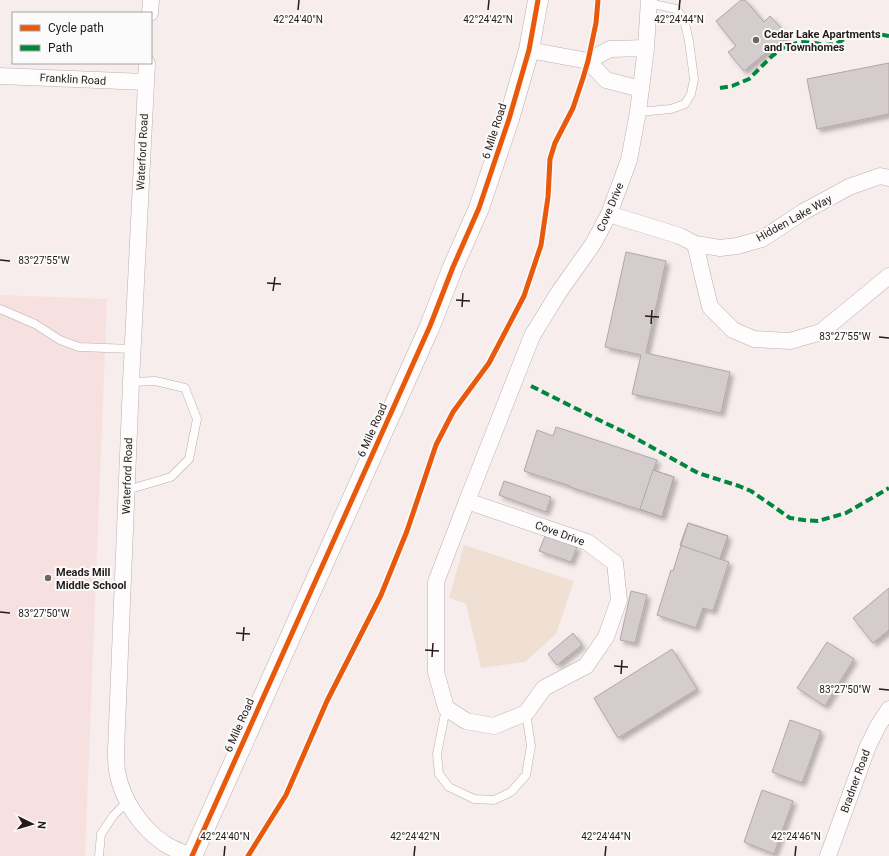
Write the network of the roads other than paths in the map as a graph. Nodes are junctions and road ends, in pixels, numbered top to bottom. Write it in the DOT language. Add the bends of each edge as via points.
graph roads {
  1 [pos="151,0"];
  2 [pos="538,0"];
  3 [pos="649,2"];
  4 [pos="150,12"];
  5 [pos="646,48"];
  6 [pos="529,50"];
  7 [pos="588,61"];
  8 [pos="147,64"];
  9 [pos="0,76"];
  10 [pos="146,82"];
  11 [pos="641,89"];
  12 [pos="638,112"];
  13 [pos="889,178"];
  14 [pos="609,214"];
  15 [pos="695,244"];
  16 [pos="889,276"];
  17 [pos="0,309"];
  18 [pos="133,349"];
  19 [pos="131,382"];
  20 [pos="127,490"];
  21 [pos="467,501"];
  22 [pos="446,708"];
  23 [pos="889,709"];
  24 [pos="526,713"];
  25 [pos="128,801"];
  26 [pos="99,856"];
  27 [pos="191,856"];
  28 [pos="828,856"];
  1 -- 4 [label="street"];
  2 -- 6 [label="street, 6 Mile Road"];
  3 -- 5 [label="street, Cove Drive"];
  3 -- 12 [label="lane" via="676,9 684,19 694,79 691,94 685,104 671,109"];
  5 -- 7 [label="street" via="610,48"];
  5 -- 11 [label="street, Cove Drive"];
  6 -- 7 [label="street"];
  6 -- 27 [label="street, 6 Mile Road" via="479,208 430,326"];
  7 -- 11 [label="street" via="606,80"];
  8 -- 10 [label="street, Waterford Road"];
  9 -- 10 [label="street, Franklin Road"];
  10 -- 18 [label="street, Waterford Road"];
  11 -- 12 [label="street, Cove Drive"];
  12 -- 14 [label="street, Cove Drive" via="629,160"];
  13 -- 15 [label="street, Hidden Lake Way" via="880,176 849,188 803,212 762,238 720,248"];
  14 -- 15 [label="street, Hidden Lake Way" via="680,236"];
  14 -- 21 [label="street, Cove Drive" via="593,244 532,336"];
  15 -- 16 [label="street" via="710,307 733,330 754,339 790,341 821,332"];
  17 -- 18 [label="lane" via="79,347"];
  18 -- 19 [label="street, Waterford Road"];
  19 -- 20 [label="street, Waterford Road"];
  19 -- 20 [label="lane" via="155,381 185,388 197,419 189,459 171,477"];
  20 -- 25 [label="street, Waterford Road" via="116,750 120,785"];
  21 -- 22 [label="street, Cove Drive" via="436,582 436,672"];
  21 -- 24 [label="street, Cove Drive" via="588,542 615,563 619,600 606,637 586,666 544,688"];
  22 -- 24 [label="street" via="466,721 494,726"];
  22 -- 24 [label="lane" via="437,754 439,774 448,786 474,800 494,800 511,792 526,775 531,746"];
  23 -- 28 [label="street, Bradner Road" via="868,746"];
  25 -- 26 [label="lane" via="113,816 101,834"];
  25 -- 27 [label="street, Waterford Road" via="133,813 154,836 166,845"];
}
